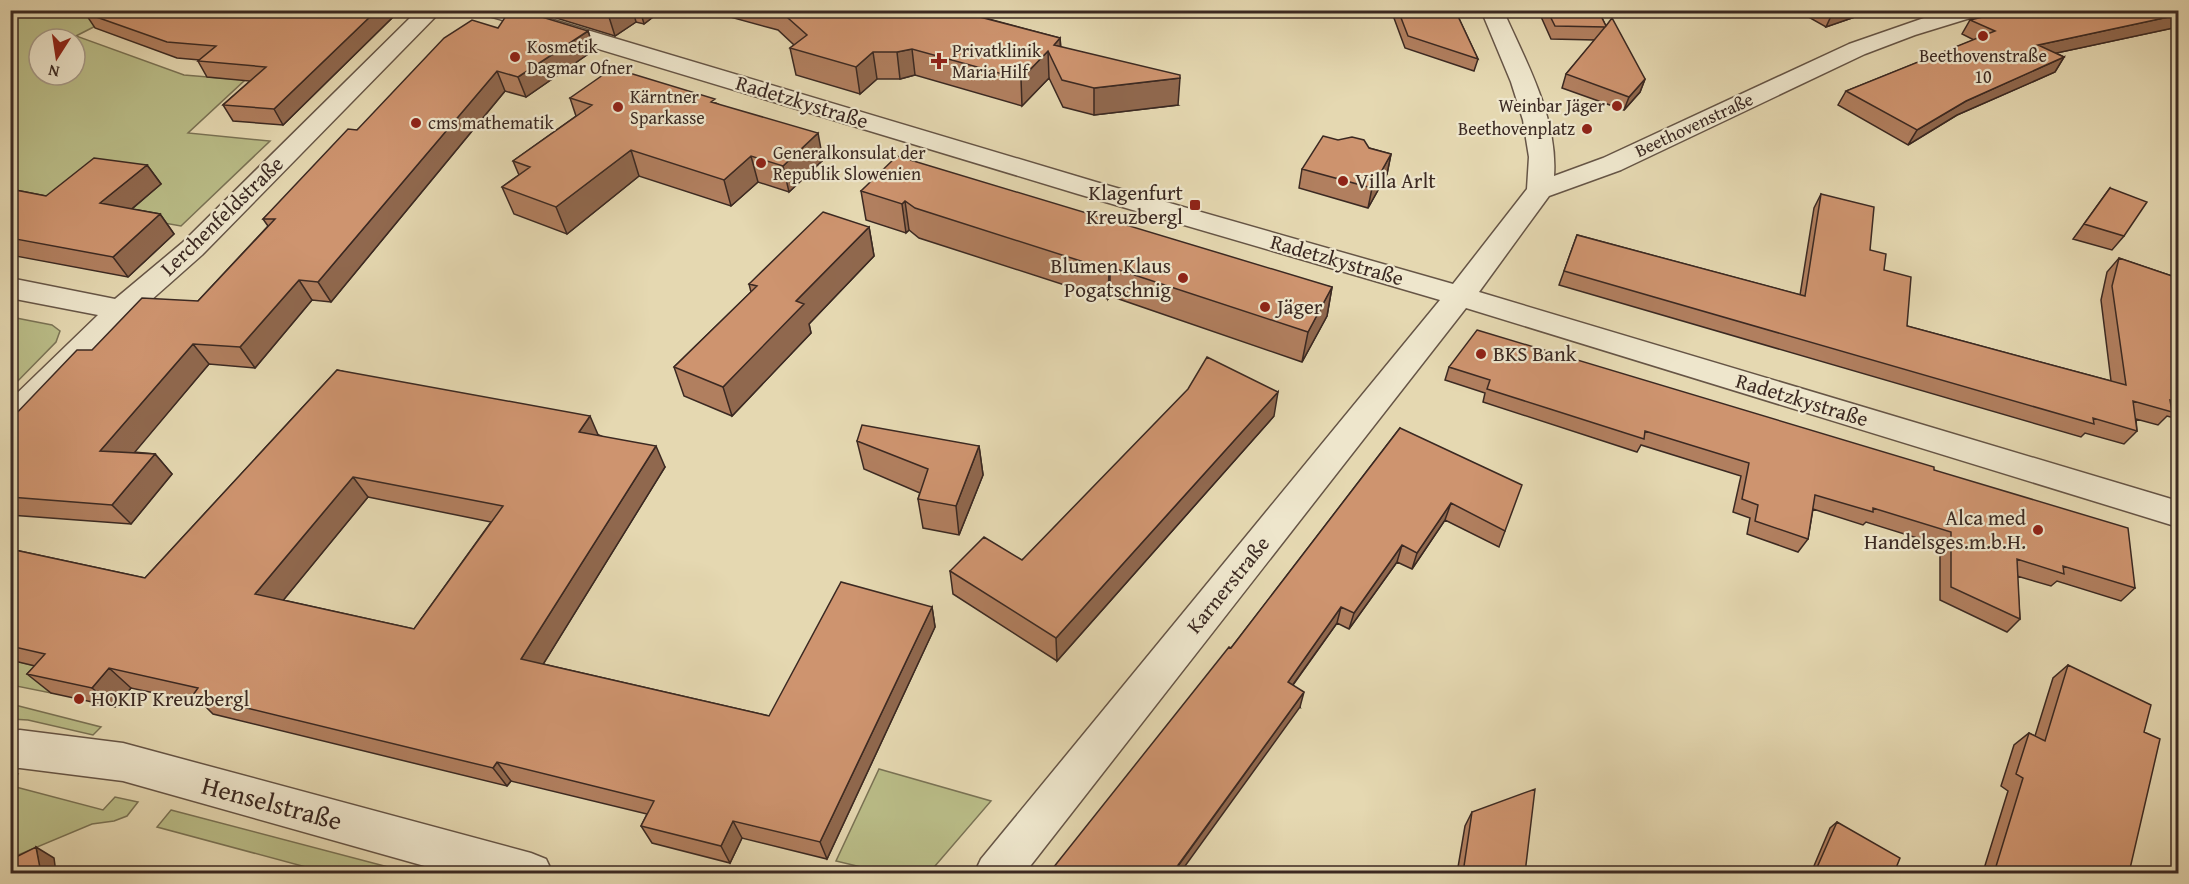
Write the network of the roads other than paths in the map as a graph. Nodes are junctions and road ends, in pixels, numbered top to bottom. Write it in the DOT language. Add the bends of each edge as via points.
graph roads {
  1 [pos="431,10"];
  2 [pos="494,10"];
  3 [pos="1492,10"];
  4 [pos="1972,10"];
  5 [pos="1540,190"];
  6 [pos="10,288"];
  7 [pos="1460,296"];
  8 [pos="121,310"];
  9 [pos="10,420"];
  10 [pos="2178,514"];
  11 [pos="10,750"];
  12 [pos="531,873"];
  13 [pos="996,873"];
  1 -- 8 [label="street, Lerchenfeldstraße" via="192,249"];
  2 -- 7 [label="street, Radetzkystraße"];
  3 -- 5 [label="street" via="1536,126 1542,157"];
  4 -- 5 [label="street, Beethovenstraße" via="1857,49 1612,164"];
  5 -- 7 [label="street"];
  6 -- 8 [label="street"];
  7 -- 10 [label="street, Radetzkystraße"];
  7 -- 13 [label="street, Karnerstraße"];
  8 -- 9 [label="street, Lerchenfeldstraße"];
  11 -- 12 [label="street, Henselstraße" via="123,762"];
}
